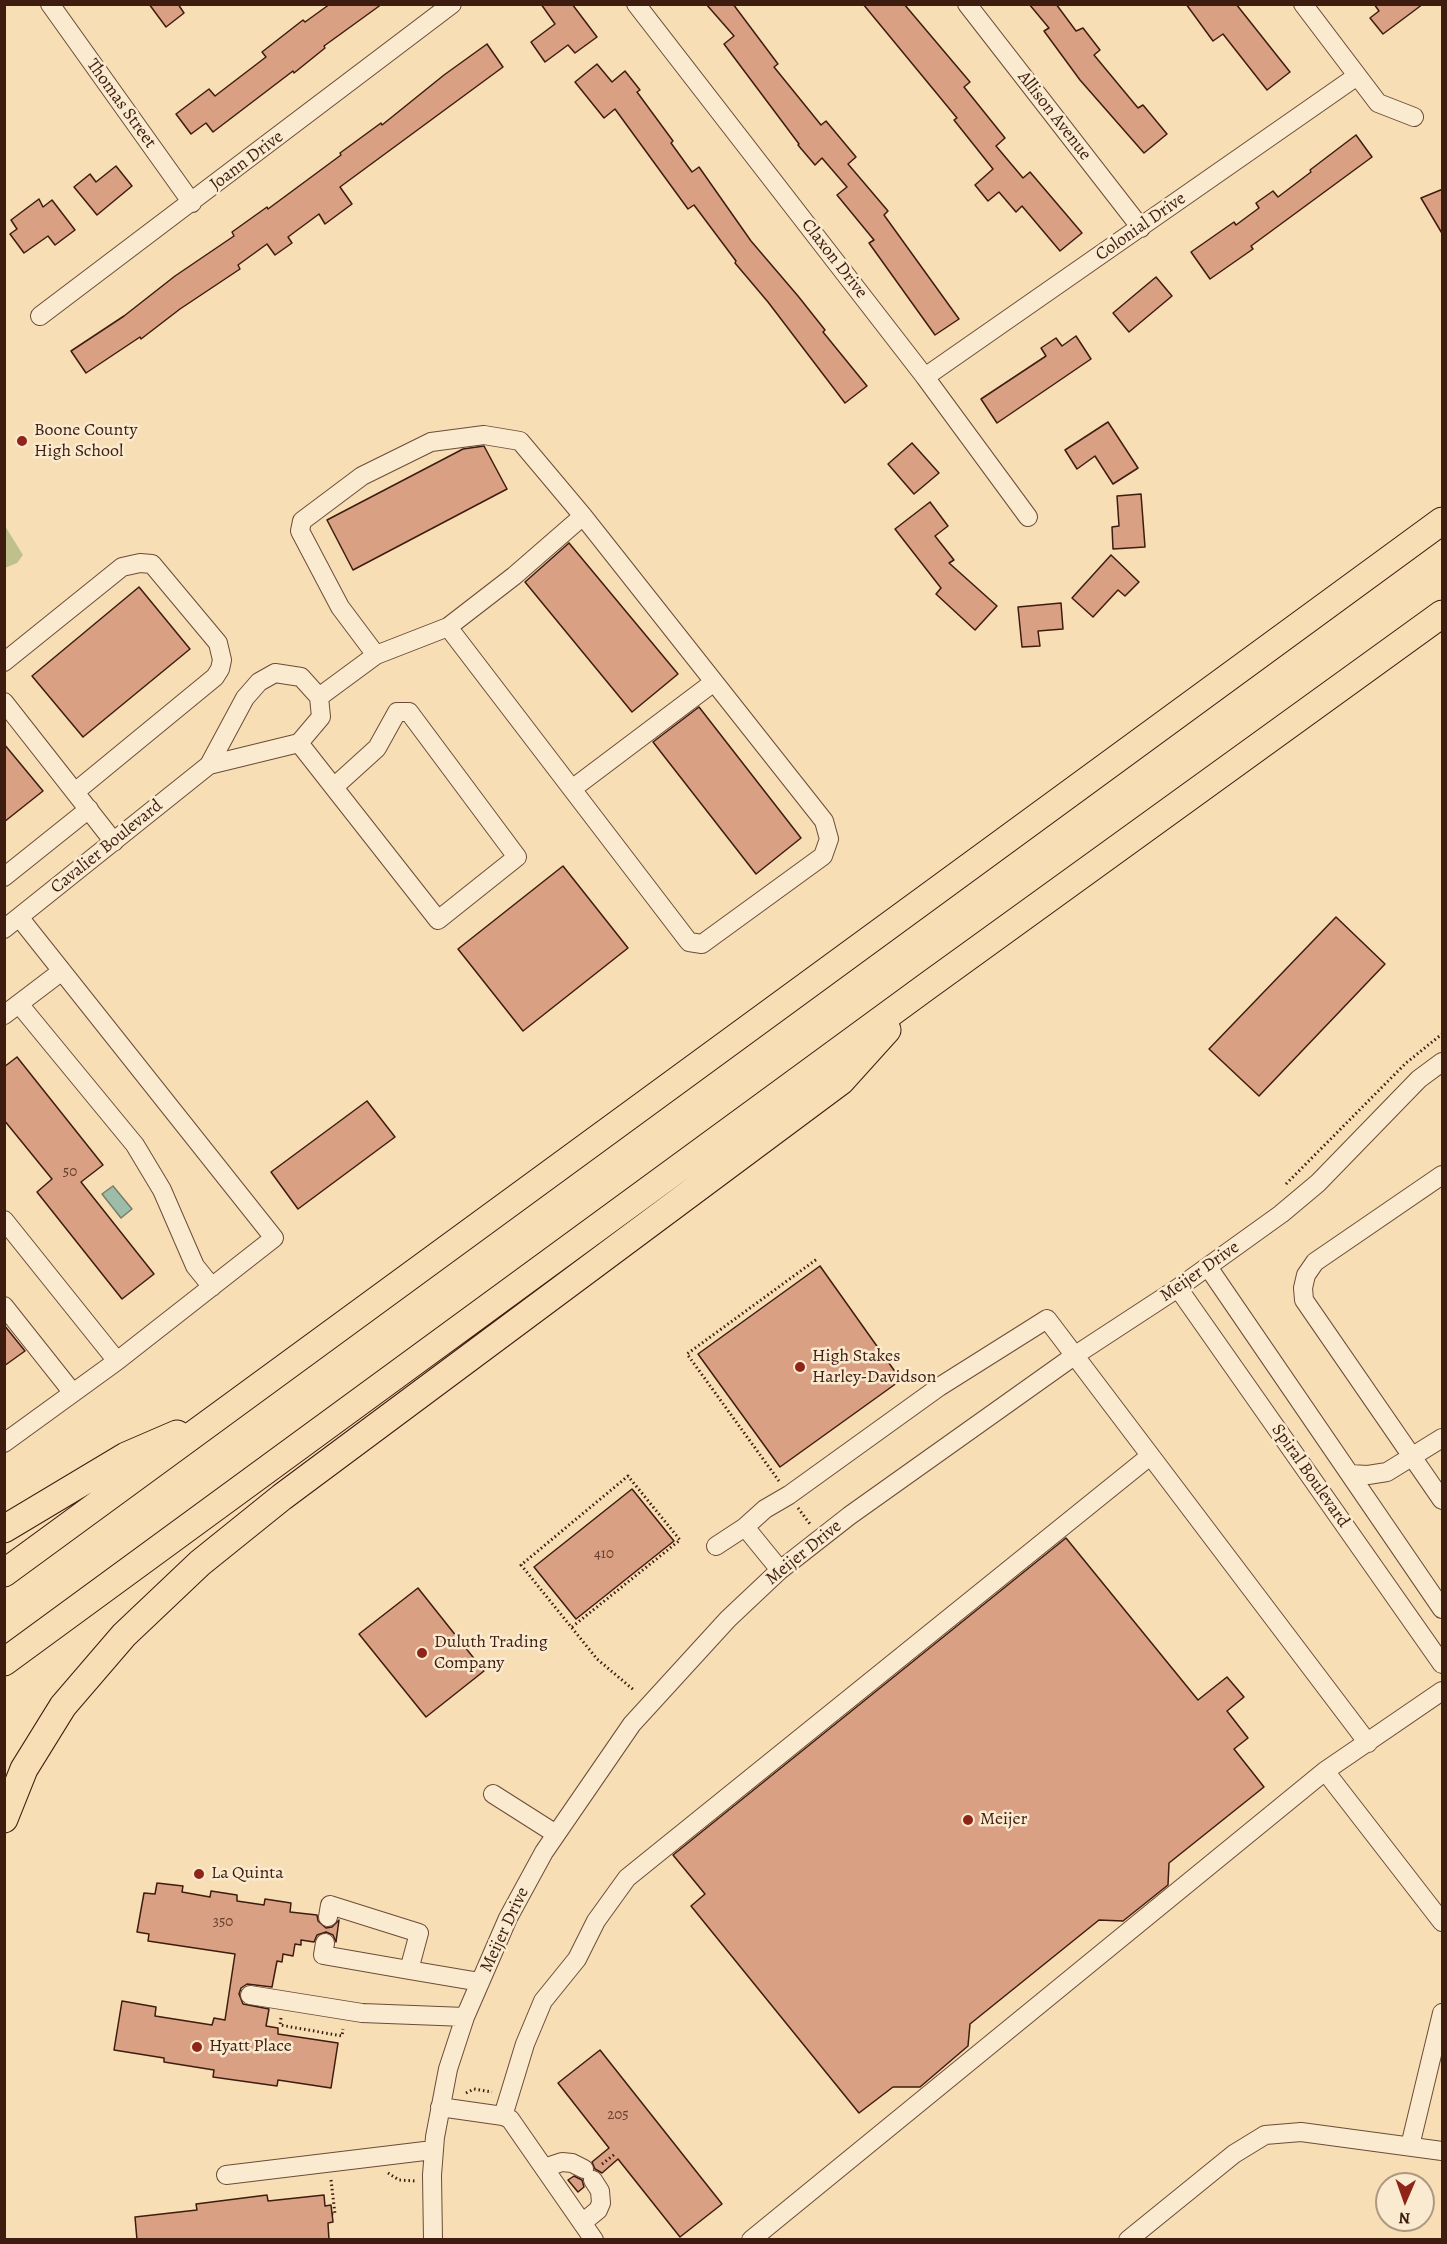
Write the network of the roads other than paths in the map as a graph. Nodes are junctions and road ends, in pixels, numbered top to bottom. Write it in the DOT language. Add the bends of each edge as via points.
graph roads {
  1 [pos="50,4"];
  2 [pos="452,4"];
  3 [pos="636,4"];
  4 [pos="967,4"];
  5 [pos="1303,4"];
  6 [pos="1356,76"];
  7 [pos="1414,117"];
  8 [pos="192,203"];
  9 [pos="1141,228"];
  10 [pos="40,316"];
  11 [pos="925,377"];
  12 [pos="583,516"];
  13 [pos="1028,517"];
  14 [pos="1443,520"];
  15 [pos="1443,614"];
  16 [pos="448,627"];
  17 [pos="376,655"];
  18 [pos="4,662"];
  19 [pos="714,682"];
  20 [pos="319,697"];
  21 [pos="4,702"];
  22 [pos="299,743"];
  23 [pos="209,765"];
  24 [pos="334,787"];
  25 [pos="572,789"];
  26 [pos="75,792"];
  27 [pos="89,809"];
  28 [pos="114,842"];
  29 [pos="4,877"];
  30 [pos="20,917"];
  31 [pos="4,929"];
  32 [pos="62,971"];
  33 [pos="926,987"];
  34 [pos="19,1004"];
  35 [pos="4,1015"];
  36 [pos="1443,1062"];
  37 [pos="1443,1175"];
  38 [pos="4,1220"];
  39 [pos="1208,1267"];
  40 [pos="212,1287"];
  41 [pos="1178,1288"];
  42 [pos="4,1306"];
  43 [pos="1074,1356"];
  44 [pos="117,1361"];
  45 [pos="73,1393"];
  46 [pos="222,1415"];
  47 [pos="1443,1438"];
  48 [pos="4,1443"];
  49 [pos="1150,1456"];
  50 [pos="1413,1458"];
  51 [pos="1387,1472"];
  52 [pos="1350,1474"];
  53 [pos="1443,1500"];
  54 [pos="1372,1505"];
  55 [pos="745,1527"];
  56 [pos="4,1529"];
  57 [pos="716,1546"];
  58 [pos="780,1570"];
  59 [pos="4,1573"];
  60 [pos="1443,1608"];
  61 [pos="4,1662"];
  62 [pos="1443,1664"];
  63 [pos="1443,1690"];
  64 [pos="1368,1743"];
  65 [pos="1325,1771"];
  66 [pos="493,1794"];
  67 [pos="4,1819"];
  68 [pos="556,1834"];
  69 [pos="328,1917"];
  70 [pos="1443,1922"];
  71 [pos="325,1943"];
  72 [pos="409,1970"];
  73 [pos="480,1983"];
  74 [pos="250,1995"];
  75 [pos="1443,2013"];
  76 [pos="465,2017"];
  77 [pos="440,2107"];
  78 [pos="503,2116"];
  79 [pos="1410,2146"];
  80 [pos="433,2150"];
  81 [pos="1443,2151"];
  82 [pos="544,2168"];
  83 [pos="226,2175"];
  84 [pos="582,2223"];
  85 [pos="433,2240"];
  86 [pos="594,2240"];
  87 [pos="751,2240"];
  88 [pos="1128,2240"];
  1 -- 8 [label="street, Thomas Street"];
  2 -- 8 [label="street, Joann Drive"];
  3 -- 11 [label="street, Claxon Drive"];
  4 -- 9 [label="street, Allison Avenue"];
  5 -- 6 [label="street"];
  6 -- 7 [label="street" via="1378,104"];
  6 -- 9 [label="street, Colonial Drive"];
  8 -- 10 [label="street, Joann Drive"];
  9 -- 11 [label="street, Colonial Drive"];
  11 -- 13 [label="street, Claxon Drive"];
  12 -- 16 [label="street"];
  12 -- 17 [label="street" via="520,441 484,435 431,442 362,476 302,521 300,531 340,607"];
  12 -- 19 [label="street"];
  14 -- 46 [label="highway"];
  15 -- 33 [label="highway"];
  16 -- 17 [label="street"];
  16 -- 25 [label="street"];
  17 -- 20 [label="street"];
  18 -- 26 [label="street" via="122,567 140,563 152,564 218,644 222,660 215,677"];
  19 -- 25 [label="street"];
  19 -- 25 [label="street" via="824,821 829,839 823,856 702,944 689,942"];
  20 -- 22 [label="street" via="321,717"];
  20 -- 23 [label="street, Cavalier Boulevard" via="301,677 275,673 259,682 245,698"];
  21 -- 26 [label="street"];
  22 -- 23 [label="street, Cavalier Boulevard"];
  22 -- 24 [label="street"];
  23 -- 28 [label="street, Cavalier Boulevard"];
  24 -- 24 [label="street" via="438,920 517,857 409,712 397,712 377,748"];
  26 -- 27 [label="street"];
  27 -- 28 [label="street"];
  27 -- 29 [label="street"];
  28 -- 30 [label="street, Cavalier Boulevard"];
  30 -- 31 [label="street, Cavalier Boulevard"];
  30 -- 32 [label="street"];
  32 -- 34 [label="street"];
  32 -- 40 [label="street" via="274,1238"];
  33 -- 61 [label="highway"];
  33 -- 67 [label="highway" via="841,1081 282,1497 200,1563 124,1635 63,1706 24,1769"];
  34 -- 35 [label="street"];
  34 -- 40 [label="street" via="135,1145 162,1190 195,1266"];
  36 -- 39 [label="street, Meijer Drive" via="1419,1079 1318,1183"];
  37 -- 50 [label="street" via="1315,1262 1303,1288 1304,1300"];
  38 -- 44 [label="street"];
  39 -- 41 [label="street, Meijer Drive"];
  39 -- 52 [label="street, Spiral Boulevard"];
  40 -- 44 [label="street"];
  41 -- 43 [label="street, Meijer Drive"];
  41 -- 62 [label="street, Spiral Boulevard"];
  42 -- 45 [label="street"];
  43 -- 49 [label="street"];
  43 -- 55 [label="street" via="1047,1319 939,1387"];
  43 -- 58 [label="street, Meijer Drive" via="849,1516"];
  44 -- 45 [label="street"];
  45 -- 48 [label="street"];
  46 -- 56 [label="highway" via="126,1456"];
  46 -- 59 [label="highway"];
  47 -- 50 [label="street"];
  49 -- 64 [label="street"];
  49 -- 78 [label="street" via="627,1878 596,1921 577,1959 543,2001"];
  50 -- 51 [label="street"];
  50 -- 53 [label="street"];
  51 -- 52 [label="street"];
  51 -- 54 [label="street" via="1376,1488"];
  52 -- 54 [label="street, Spiral Boulevard"];
  54 -- 60 [label="street, Spiral Boulevard"];
  55 -- 57 [label="street"];
  55 -- 58 [label="street"];
  58 -- 68 [label="street, Meijer Drive" via="728,1619 632,1724"];
  63 -- 64 [label="street"];
  64 -- 65 [label="street"];
  65 -- 70 [label="street"];
  65 -- 87 [label="street"];
  66 -- 68 [label="street"];
  68 -- 73 [label="street, Meijer Drive" via="508,1918"];
  69 -- 72 [label="street" via="330,1905 419,1933"];
  71 -- 72 [label="street" via="323,1955"];
  72 -- 73 [label="street"];
  73 -- 76 [label="street, Meijer Drive"];
  74 -- 76 [label="street" via="362,2013"];
  75 -- 79 [label="street"];
  76 -- 77 [label="street, Meijer Drive"];
  77 -- 78 [label="street"];
  77 -- 80 [label="street, Meijer Drive"];
  78 -- 82 [label="street" via="510,2120"];
  79 -- 81 [label="street"];
  79 -- 88 [label="street" via="1301,2132 1265,2135 1234,2154"];
  80 -- 83 [label="street"];
  80 -- 85 [label="street, Meijer Drive"];
  82 -- 84 [label="street"];
  82 -- 84 [label="street" via="572,2163 588,2174 600,2191 602,2203"];
  84 -- 86 [label="street"];
}
